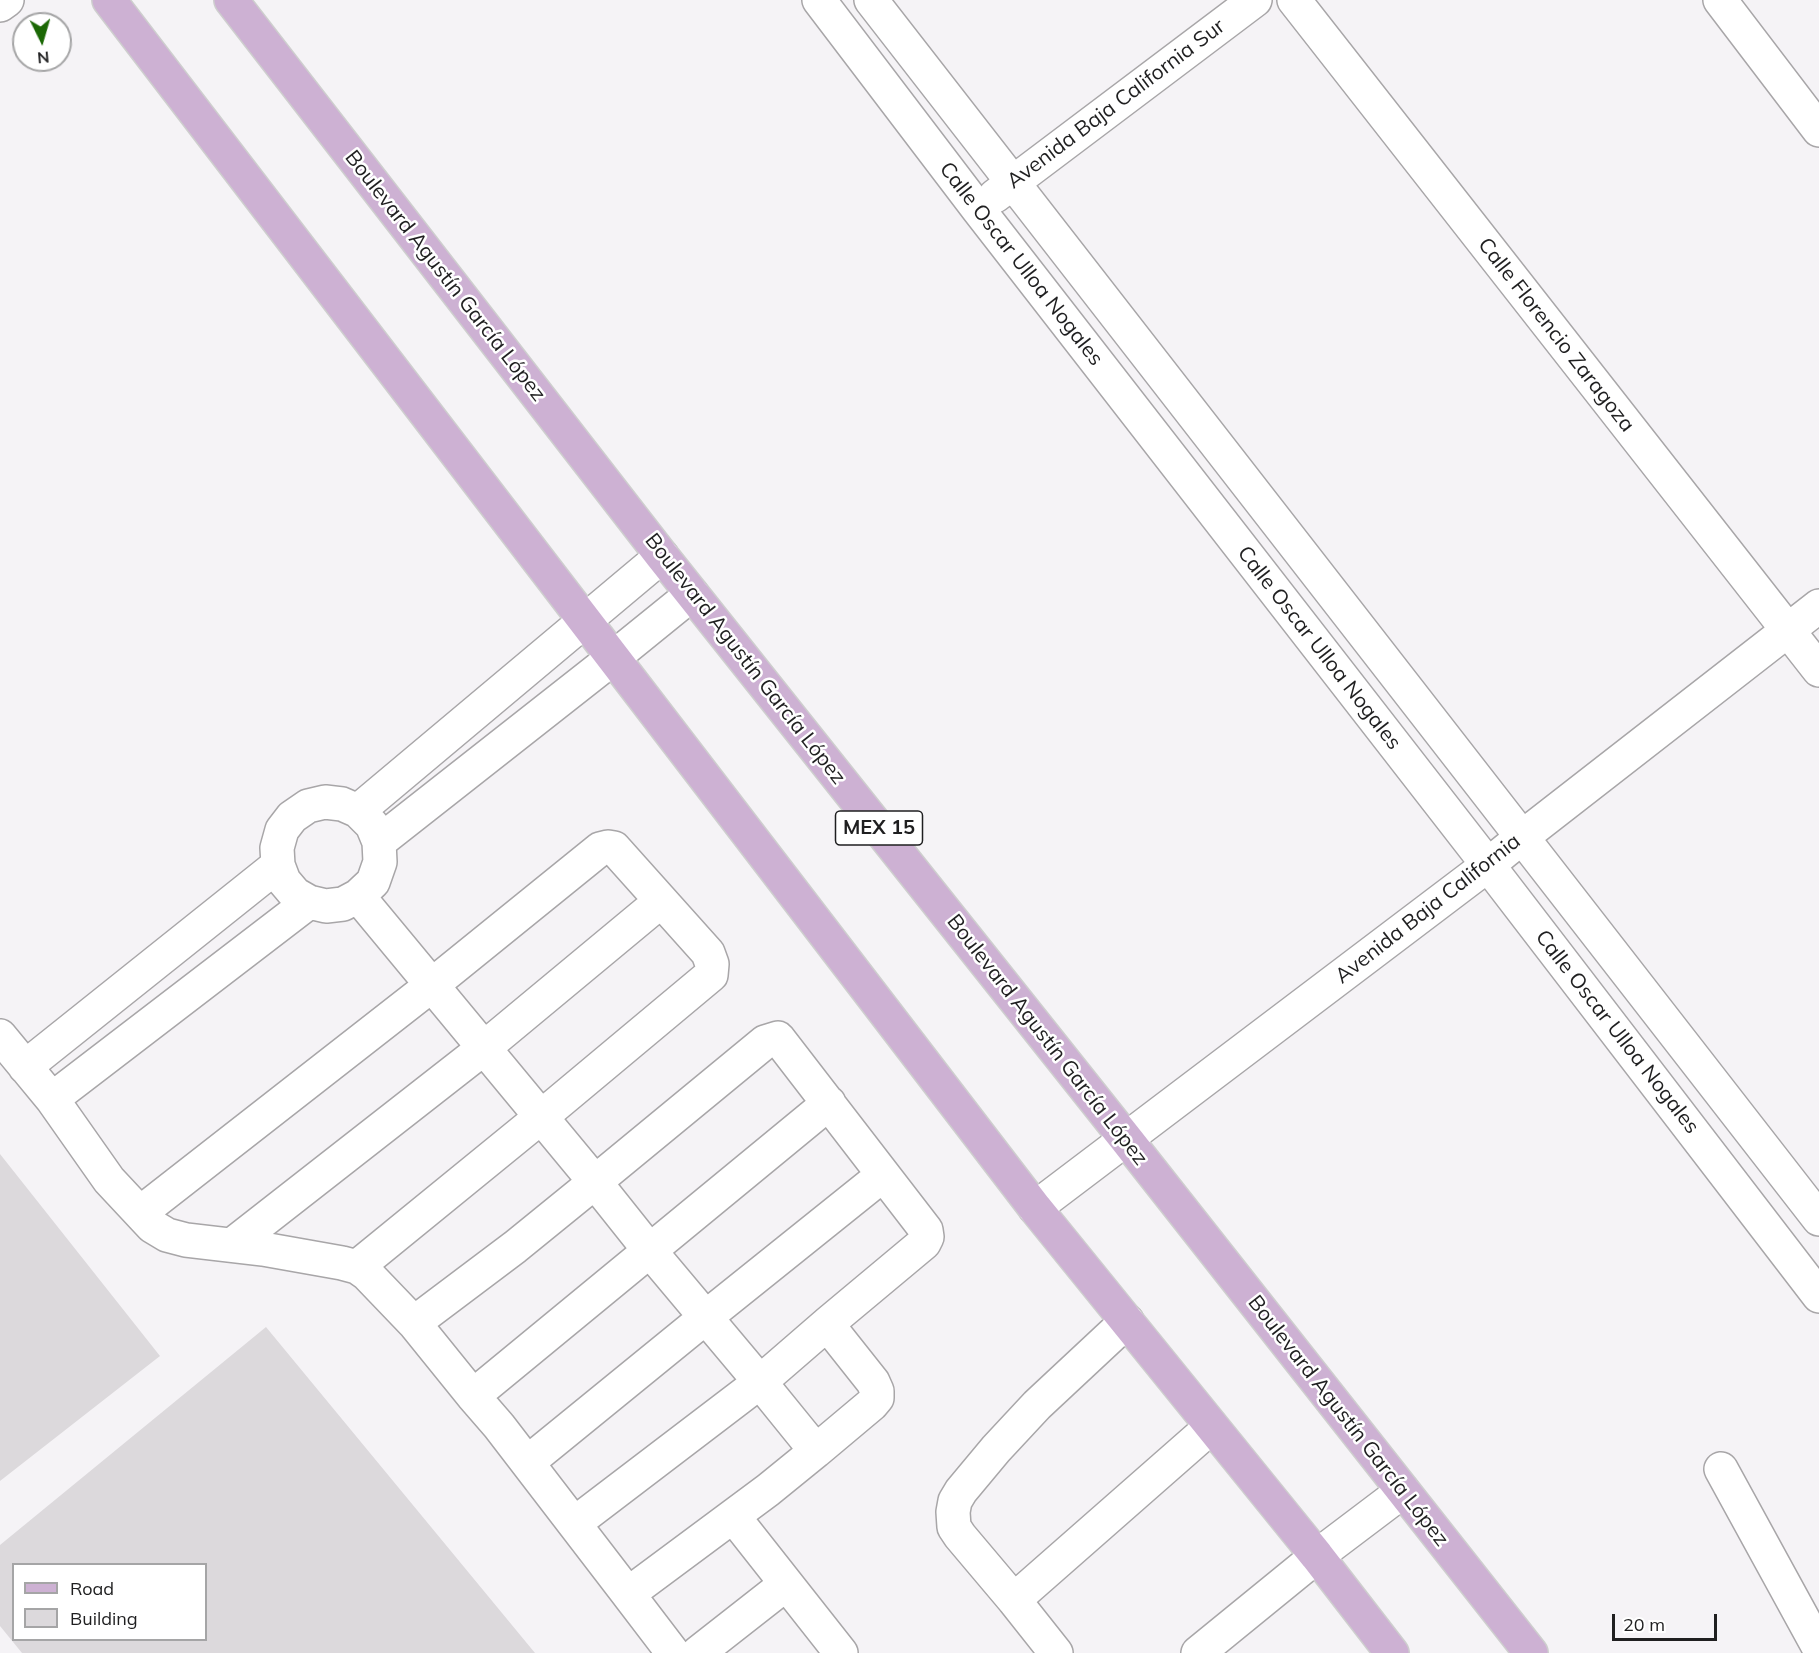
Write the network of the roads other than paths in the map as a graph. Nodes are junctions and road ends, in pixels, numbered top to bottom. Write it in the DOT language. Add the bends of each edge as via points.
graph roads {
  1 [pos="7,0"];
  2 [pos="109,0"];
  3 [pos="231,0"];
  4 [pos="819,0"];
  5 [pos="871,0"];
  6 [pos="1255,0"];
  7 [pos="1294,0"];
  8 [pos="1720,0"];
  9 [pos="0,5"];
  10 [pos="1819,130"];
  11 [pos="1013,183"];
  12 [pos="978,209"];
  13 [pos="1271,515"];
  14 [pos="1236,540"];
  15 [pos="662,556"];
  16 [pos="692,594"];
  17 [pos="1819,606"];
  18 [pos="585,622"];
  19 [pos="1788,630"];
  20 [pos="613,658"];
  21 [pos="1819,670"];
  22 [pos="358,811"];
  23 [pos="1521,838"];
  24 [pos="379,842"];
  25 [pos="278,865"];
  26 [pos="1488,865"];
  27 [pos="358,896"];
  28 [pos="662,901"];
  29 [pos="309,902"];
  30 [pos="432,985"];
  31 [pos="0,1036"];
  32 [pos="484,1048"];
  33 [pos="26,1067"];
  34 [pos="52,1100"];
  35 [pos="829,1103"];
  36 [pos="541,1117"];
  37 [pos="1126,1139"];
  38 [pos="1779,1168"];
  39 [pos="883,1175"];
  40 [pos="595,1182"];
  41 [pos="1744,1197"];
  42 [pos="1035,1208"];
  43 [pos="140,1213"];
  44 [pos="1819,1219"];
  45 [pos="232,1245"];
  46 [pos="650,1251"];
  47 [pos="357,1267"];
  48 [pos="1819,1296"];
  49 [pos="706,1317"];
  50 [pos="1127,1321"];
  51 [pos="414,1323"];
  52 [pos="827,1324"];
  53 [pos="760,1382"];
  54 [pos="473,1396"];
  55 [pos="1211,1427"];
  56 [pos="816,1452"];
  57 [pos="528,1462"];
  58 [pos="1721,1469"];
  59 [pos="1404,1491"];
  60 [pos="733,1516"];
  61 [pos="575,1523"];
  62 [pos="1317,1556"];
  63 [pos="786,1584"];
  64 [pos="628,1594"];
  65 [pos="1014,1600"];
  66 [pos="1819,1648"];
  67 [pos="838,1652"];
  68 [pos="673,1653"];
  69 [pos="698,1653"];
  70 [pos="1056,1653"];
  71 [pos="1198,1653"];
  72 [pos="1392,1653"];
  73 [pos="1532,1653"];
  1 -- 9 [label="street"];
  2 -- 18 [label="main road"];
  3 -- 15 [label="main road, Boulevard Agustín García López / MEX 15"];
  4 -- 12 [label="street, Calle Oscar Ulloa Nogales"];
  5 -- 11 [label="street, Calle Oscar Ulloa Nogales"];
  6 -- 11 [label="street, Avenida Baja California Sur"];
  7 -- 19 [label="street, Calle Florencio Zaragoza"];
  8 -- 10 [label="street"];
  11 -- 12 [label="street, Avenida Baja California Sur"];
  11 -- 13 [label="street, Calle Oscar Ulloa Nogales"];
  12 -- 14 [label="street, Calle Oscar Ulloa Nogales"];
  13 -- 14 [label="street"];
  13 -- 23 [label="street, Calle Oscar Ulloa Nogales"];
  14 -- 26 [label="street, Calle Oscar Ulloa Nogales"];
  15 -- 16 [label="main road, Boulevard Agustín García López / MEX 15"];
  15 -- 18 [label="street"];
  16 -- 20 [label="street"];
  16 -- 37 [label="main road, Boulevard Agustín García López / MEX 15"];
  17 -- 19 [label="street, Avenida Baja California"];
  18 -- 20 [label="main road"];
  18 -- 22 [label="street"];
  19 -- 21 [label="street, Calle Florencio Zaragoza"];
  19 -- 23 [label="street, Avenida Baja California"];
  20 -- 24 [label="street"];
  20 -- 42 [label="main road"];
  22 -- 24 [label="street" via="372,825"];
  22 -- 25 [label="street" via="325,802 292,817 282,830"];
  23 -- 26 [label="street, Avenida Baja California"];
  23 -- 38 [label="street, Calle Oscar Ulloa Nogales"];
  24 -- 27 [label="street" via="380,862 373,882"];
  25 -- 29 [label="street" via="289,887"];
  25 -- 33 [label="street"];
  26 -- 37 [label="street, Avenida Baja California"];
  26 -- 41 [label="street, Calle Oscar Ulloa Nogales"];
  27 -- 29 [label="street" via="343,904"];
  27 -- 30 [label="street"];
  28 -- 30 [label="street" via="615,848 608,846"];
  28 -- 32 [label="street"];
  28 -- 36 [label="street" via="708,953 711,975"];
  29 -- 34 [label="street"];
  30 -- 32 [label="street"];
  30 -- 43 [label="street"];
  31 -- 33 [label="street"];
  32 -- 36 [label="street"];
  32 -- 45 [label="street"];
  33 -- 34 [label="street"];
  34 -- 43 [label="street" via="109,1180"];
  35 -- 39 [label="street"];
  35 -- 40 [label="street" via="782,1042 772,1039"];
  35 -- 46 [label="street"];
  36 -- 40 [label="street"];
  36 -- 47 [label="street"];
  37 -- 42 [label="street, Avenida Baja California"];
  37 -- 59 [label="main road, Boulevard Agustín García López / MEX 15"];
  38 -- 41 [label="street"];
  38 -- 44 [label="street, Calle Oscar Ulloa Nogales"];
  39 -- 49 [label="street"];
  39 -- 52 [label="street" via="926,1230 927,1237"];
  40 -- 46 [label="street"];
  40 -- 51 [label="street"];
  41 -- 48 [label="street, Calle Oscar Ulloa Nogales"];
  42 -- 50 [label="main road"];
  43 -- 45 [label="street" via="167,1235"];
  45 -- 47 [label="street"];
  46 -- 49 [label="street"];
  46 -- 54 [label="street"];
  47 -- 51 [label="street"];
  49 -- 53 [label="street"];
  49 -- 57 [label="street"];
  50 -- 55 [label="main road"];
  50 -- 65 [label="street" via="1030,1412 955,1501 953,1520 960,1536"];
  51 -- 54 [label="street"];
  52 -- 53 [label="street"];
  52 -- 56 [label="street" via="873,1382 877,1398"];
  53 -- 56 [label="street"];
  53 -- 61 [label="street"];
  54 -- 57 [label="street"];
  55 -- 62 [label="main road"];
  55 -- 65 [label="street"];
  56 -- 60 [label="street"];
  57 -- 61 [label="street"];
  58 -- 66 [label="street"];
  59 -- 62 [label="street"];
  59 -- 73 [label="main road, Boulevard Agustín García López / MEX 15"];
  60 -- 63 [label="street"];
  60 -- 64 [label="street"];
  61 -- 64 [label="street"];
  62 -- 71 [label="street"];
  62 -- 72 [label="main road"];
  63 -- 67 [label="street"];
  63 -- 69 [label="street"];
  64 -- 68 [label="street"];
  65 -- 70 [label="street"];
}
